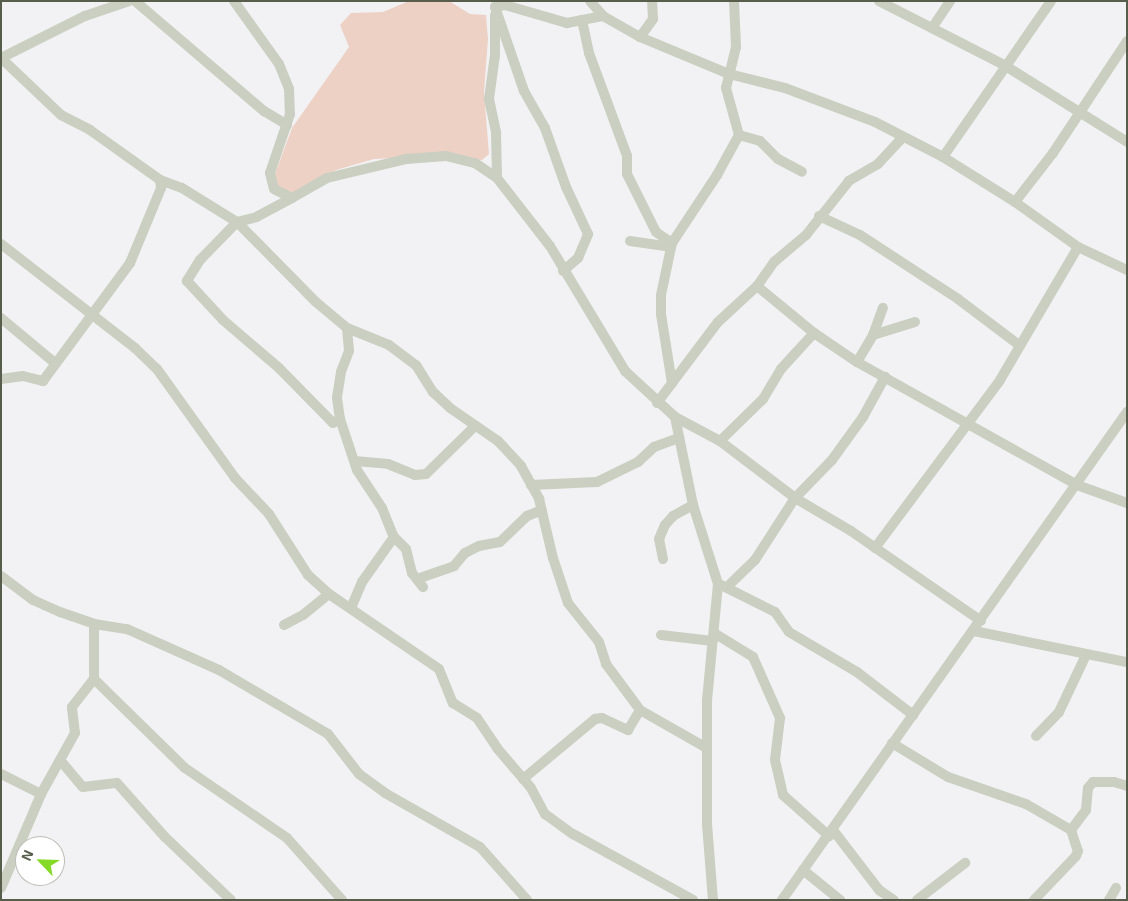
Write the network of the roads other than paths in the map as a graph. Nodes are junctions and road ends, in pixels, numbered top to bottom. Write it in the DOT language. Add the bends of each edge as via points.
graph roads {
  1 [pos="129,1"];
  2 [pos="135,1"];
  3 [pos="234,1"];
  4 [pos="590,1"];
  5 [pos="652,1"];
  6 [pos="734,1"];
  7 [pos="879,1"];
  8 [pos="950,1"];
  9 [pos="1051,1"];
  10 [pos="494,4"];
  11 [pos="603,16"];
  12 [pos="582,20"];
  13 [pos="932,28"];
  14 [pos="640,37"];
  15 [pos="1127,41"];
  16 [pos="2,58"];
  17 [pos="1004,66"];
  18 [pos="729,74"];
  19 [pos="1079,112"];
  20 [pos="287,126"];
  21 [pos="739,134"];
  22 [pos="903,137"];
  23 [pos="1127,142"];
  24 [pos="943,157"];
  25 [pos="802,172"];
  26 [pos="497,178"];
  27 [pos="160,180"];
  28 [pos="292,198"];
  29 [pos="1015,202"];
  30 [pos="819,216"];
  31 [pos="237,222"];
  32 [pos="630,241"];
  33 [pos="1,244"];
  34 [pos="671,245"];
  35 [pos="1078,247"];
  36 [pos="1127,270"];
  37 [pos="564,271"];
  38 [pos="757,286"];
  39 [pos="883,308"];
  40 [pos="91,316"];
  41 [pos="1,318"];
  42 [pos="915,322"];
  43 [pos="347,328"];
  44 [pos="814,333"];
  45 [pos="873,335"];
  46 [pos="1019,345"];
  47 [pos="857,362"];
  48 [pos="55,363"];
  49 [pos="885,377"];
  50 [pos="1,379"];
  51 [pos="672,383"];
  52 [pos="658,403"];
  53 [pos="1127,412"];
  54 [pos="675,417"];
  55 [pos="340,419"];
  56 [pos="476,426"];
  57 [pos="968,426"];
  58 [pos="679,438"];
  59 [pos="720,441"];
  60 [pos="355,461"];
  61 [pos="531,485"];
  62 [pos="1077,485"];
  63 [pos="795,498"];
  64 [pos="1127,504"];
  65 [pos="693,506"];
  66 [pos="542,510"];
  67 [pos="394,537"];
  68 [pos="875,548"];
  69 [pos="663,559"];
  70 [pos="1,576"];
  71 [pos="722,586"];
  72 [pos="329,594"];
  73 [pos="351,608"];
  74 [pos="981,621"];
  75 [pos="94,624"];
  76 [pos="284,625"];
  77 [pos="974,631"];
  78 [pos="661,635"];
  79 [pos="714,637"];
  80 [pos="1086,655"];
  81 [pos="1127,662"];
  82 [pos="94,679"];
  83 [pos="640,710"];
  84 [pos="913,715"];
  85 [pos="1036,736"];
  86 [pos="892,743"];
  87 [pos="707,748"];
  88 [pos="60,760"];
  89 [pos="1,774"];
  90 [pos="523,779"];
  91 [pos="1127,786"];
  92 [pos="41,794"];
  93 [pos="1071,830"];
  94 [pos="831,833"];
  95 [pos="965,863"];
  96 [pos="803,870"];
  97 [pos="1,888"];
  98 [pos="1116,888"];
  99 [pos="231,900"];
  100 [pos="342,900"];
  101 [pos="527,900"];
  102 [pos="693,900"];
  103 [pos="713,900"];
  104 [pos="782,900"];
  105 [pos="840,900"];
  106 [pos="894,900"];
  107 [pos="917,900"];
  108 [pos="1034,900"];
  109 [pos="1109,900"];
  1 -- 16 [label="street" via="85,16"];
  2 -- 20 [label="street" via="264,111"];
  3 -- 20 [label="street" via="279,64 288,89"];
  4 -- 11 [label="street"];
  5 -- 14 [label="street" via="653,19"];
  6 -- 18 [label="street" via="736,47"];
  7 -- 13 [label="street"];
  8 -- 13 [label="street"];
  9 -- 17 [label="street"];
  10 -- 12 [label="street" via="568,23"];
  10 -- 26 [label="street" via="495,55 489,100 496,133"];
  10 -- 37 [label="street" via="524,91 545,128 588,234 578,258"];
  11 -- 12 [label="street"];
  11 -- 14 [label="street"];
  12 -- 34 [label="street" via="589,53 627,156 626,174 656,232"];
  13 -- 17 [label="street"];
  14 -- 18 [label="street"];
  15 -- 19 [label="street"];
  16 -- 27 [label="street" via="61,114 90,130"];
  17 -- 19 [label="street"];
  17 -- 24 [label="street"];
  18 -- 21 [label="street" via="726,88"];
  18 -- 22 [label="street" via="785,88 875,122"];
  19 -- 23 [label="street"];
  19 -- 29 [label="street" via="1053,153"];
  20 -- 28 [label="street" via="270,181 274,189"];
  21 -- 25 [label="street" via="760,141 778,159"];
  21 -- 34 [label="street"];
  22 -- 24 [label="street"];
  22 -- 30 [label="street" via="878,164 849,181"];
  24 -- 29 [label="street"];
  26 -- 28 [label="street" via="474,163 446,156 406,159 327,178"];
  26 -- 37 [label="street" via="550,246"];
  27 -- 31 [label="street" via="182,188"];
  27 -- 40 [label="street" via="161,188 130,263"];
  28 -- 31 [label="street" via="257,217"];
  29 -- 35 [label="street"];
  30 -- 38 [label="street" via="806,236 774,262"];
  30 -- 46 [label="street" via="860,235 958,299"];
  31 -- 43 [label="street" via="316,302"];
  31 -- 55 [label="street" via="200,260 187,281 223,320 279,368 333,424"];
  32 -- 34 [label="street"];
  33 -- 40 [label="street"];
  34 -- 51 [label="street" via="661,295 661,314"];
  35 -- 36 [label="street"];
  35 -- 46 [label="street"];
  37 -- 52 [label="street" via="625,371"];
  38 -- 44 [label="street"];
  38 -- 51 [label="street" via="718,322"];
  39 -- 45 [label="street"];
  40 -- 48 [label="street"];
  40 -- 72 [label="street" via="135,348 157,369 235,478 269,514 308,575"];
  41 -- 48 [label="street"];
  42 -- 45 [label="street"];
  43 -- 55 [label="street" via="349,351 341,372 337,398"];
  43 -- 56 [label="street" via="389,345 416,366 432,392"];
  44 -- 47 [label="street"];
  44 -- 59 [label="street" via="781,369 763,399"];
  45 -- 47 [label="street"];
  46 -- 57 [label="street"];
  47 -- 49 [label="street"];
  48 -- 50 [label="street" via="43,381 23,376"];
  49 -- 57 [label="street"];
  49 -- 63 [label="street" via="863,417 832,460"];
  51 -- 52 [label="street"];
  52 -- 54 [label="street"];
  53 -- 62 [label="street"];
  54 -- 58 [label="street"];
  54 -- 59 [label="street"];
  55 -- 60 [label="street"];
  56 -- 60 [label="street" via="426,474 415,475 388,464"];
  56 -- 61 [label="street" via="498,441 521,466"];
  57 -- 62 [label="street"];
  57 -- 68 [label="street"];
  58 -- 61 [label="street" via="654,447 638,462 597,482"];
  58 -- 65 [label="street"];
  59 -- 63 [label="street"];
  60 -- 67 [label="street" via="357,470 389,520"];
  61 -- 66 [label="street"];
  62 -- 64 [label="street"];
  62 -- 74 [label="street"];
  63 -- 68 [label="street"];
  63 -- 71 [label="street" via="755,560"];
  65 -- 69 [label="street" via="673,516 665,525 659,539"];
  65 -- 71 [label="street"];
  66 -- 67 [label="street" via="527,516 500,542 465,553 454,566 420,583 412,573 406,548"];
  66 -- 83 [label="street" via="552,558 568,603 599,642 606,664"];
  67 -- 73 [label="street" via="362,582"];
  68 -- 74 [label="street"];
  70 -- 75 [label="street" via="33,600"];
  71 -- 79 [label="street"];
  71 -- 84 [label="street" via="775,612 789,632 857,672"];
  72 -- 73 [label="street"];
  72 -- 76 [label="street" via="303,615"];
  73 -- 90 [label="street" via="439,669 453,703 477,718"];
  74 -- 77 [label="street"];
  75 -- 82 [label="street"];
  75 -- 101 [label="street" via="127,628 218,670 328,734 359,774 385,793 480,847"];
  77 -- 80 [label="street"];
  77 -- 84 [label="street"];
  78 -- 79 [label="street"];
  79 -- 87 [label="street"];
  79 -- 94 [label="street" via="752,657 780,718 775,760 783,795"];
  80 -- 81 [label="street"];
  80 -- 85 [label="street" via="1074,687 1059,712"];
  82 -- 88 [label="street" via="72,707 75,733"];
  82 -- 100 [label="street" via="185,768 287,838"];
  83 -- 87 [label="street"];
  83 -- 90 [label="street" via="628,730 602,718 595,719"];
  84 -- 86 [label="street"];
  86 -- 93 [label="street" via="948,778 1026,804"];
  86 -- 94 [label="street"];
  87 -- 103 [label="street" via="707,824"];
  88 -- 92 [label="street"];
  88 -- 99 [label="street" via="83,787 117,783 165,837"];
  89 -- 92 [label="street"];
  90 -- 102 [label="street" via="545,814 573,834"];
  91 -- 93 [label="street" via="1093,782 1088,788 1086,810"];
  92 -- 97 [label="street"];
  93 -- 108 [label="street" via="1078,851 1076,856"];
  94 -- 96 [label="street"];
  94 -- 106 [label="street" via="879,890"];
  95 -- 107 [label="street"];
  96 -- 104 [label="street"];
  96 -- 105 [label="street"];
  98 -- 109 [label="street"];
}
